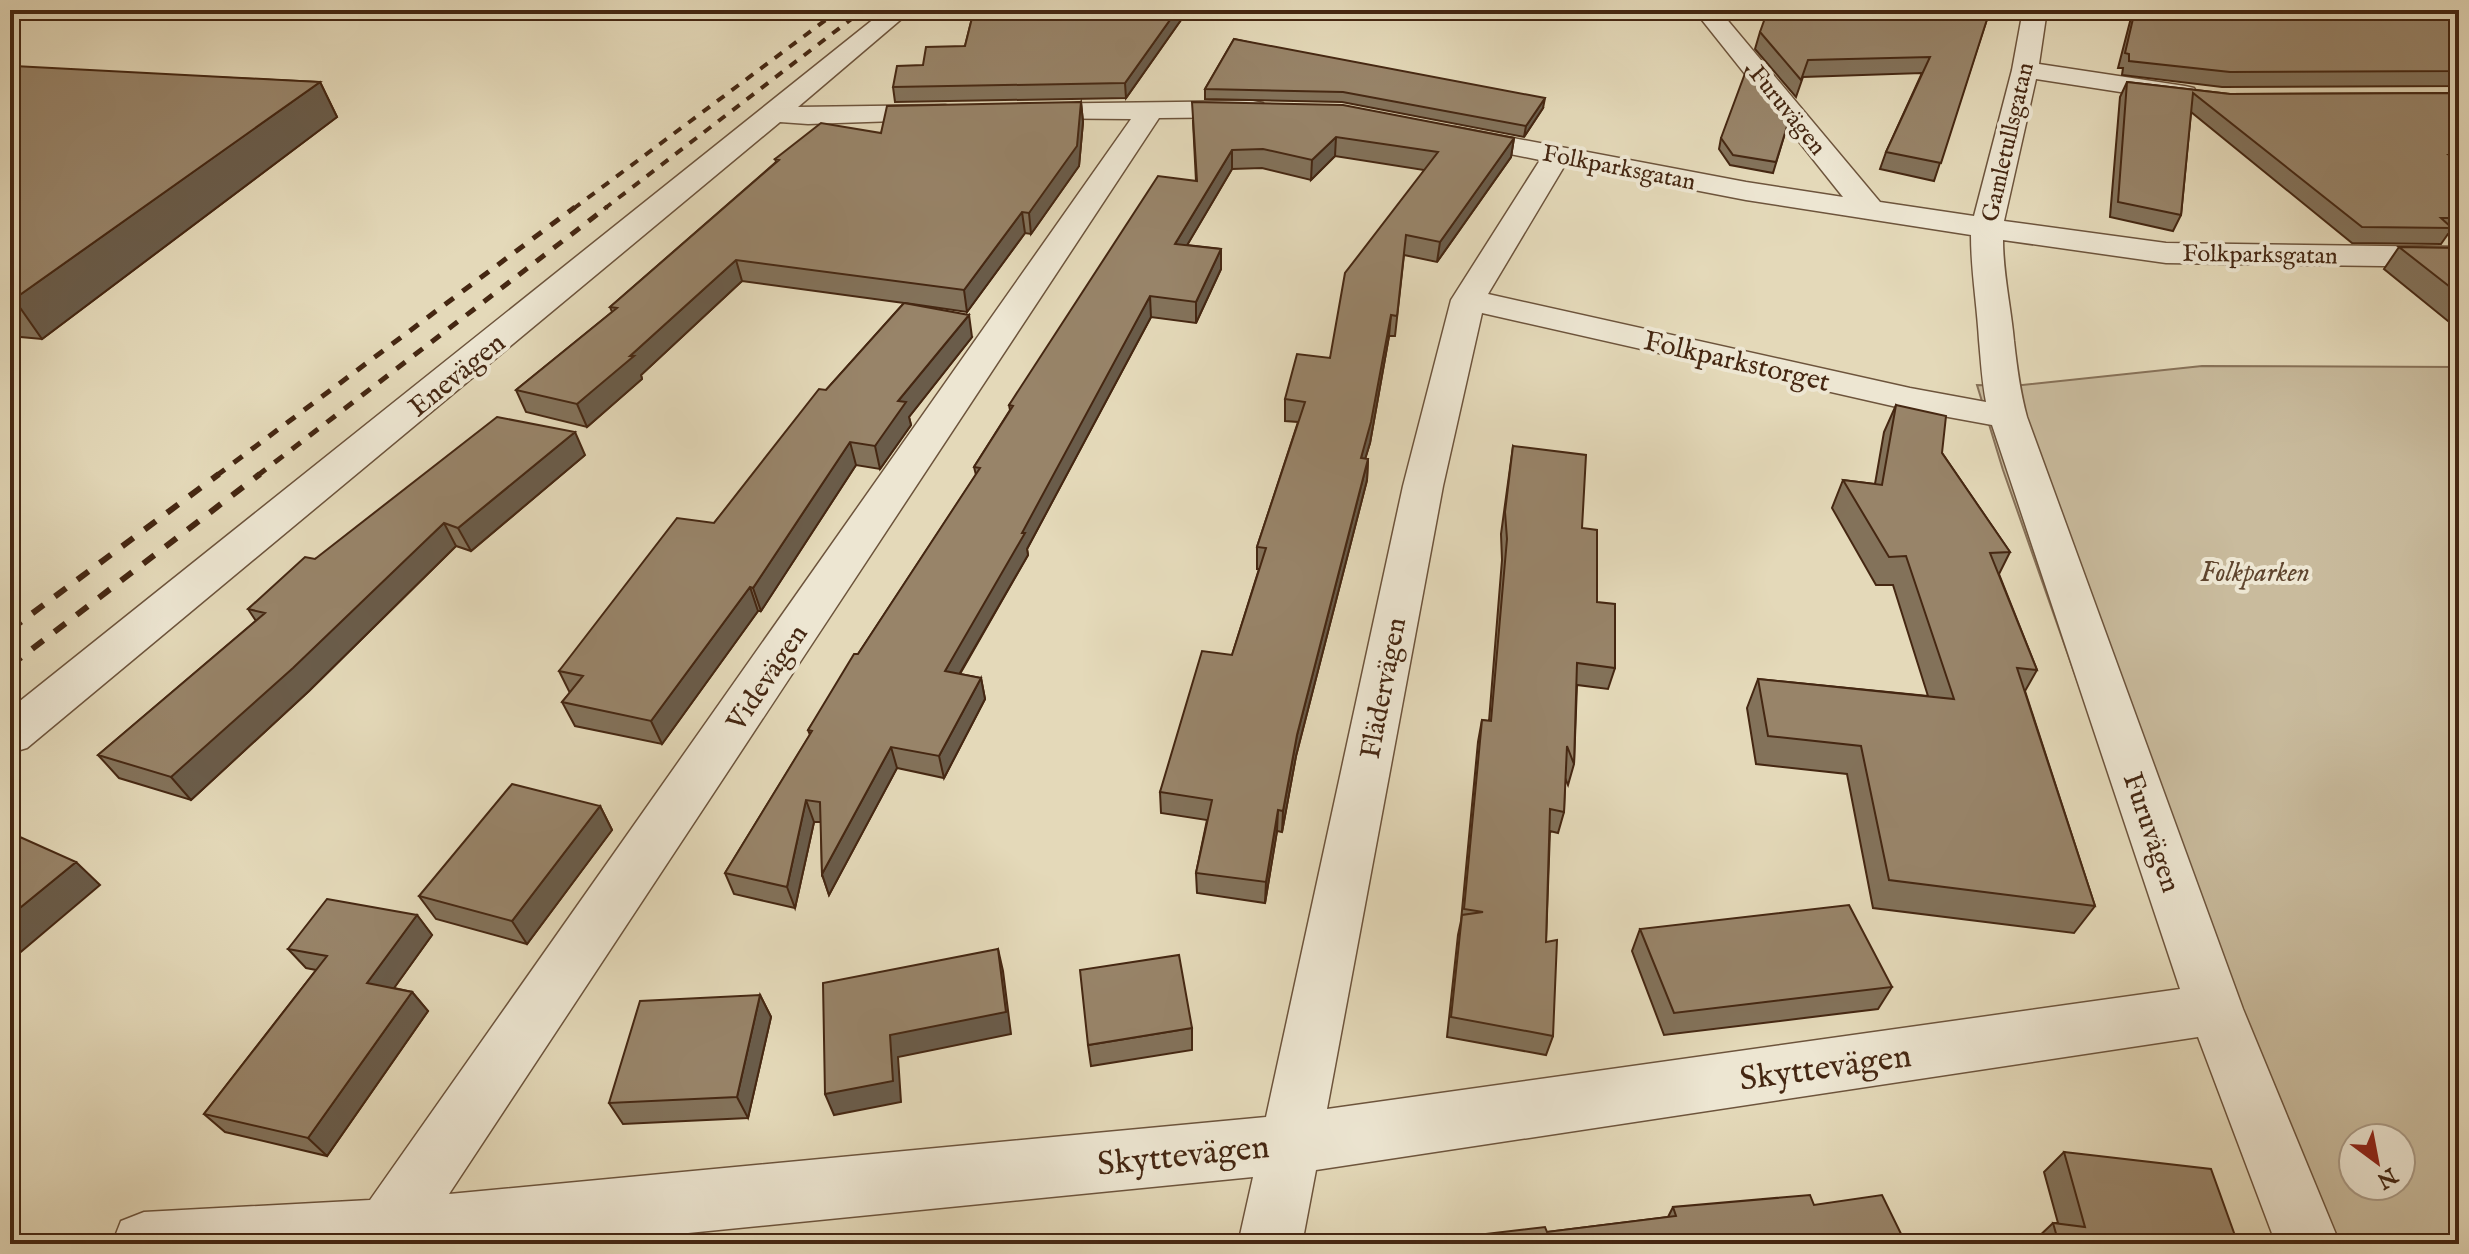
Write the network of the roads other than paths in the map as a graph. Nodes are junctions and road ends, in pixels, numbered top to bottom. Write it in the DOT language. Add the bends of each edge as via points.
graph roads {
  1 [pos="900,10"];
  2 [pos="1706,10"];
  3 [pos="2035,10"];
  4 [pos="2025,70"];
  5 [pos="2207,96"];
  6 [pos="1152,109"];
  7 [pos="1285,109"];
  8 [pos="777,113"];
  9 [pos="1434,131"];
  10 [pos="1557,155"];
  11 [pos="1871,211"];
  12 [pos="1987,226"];
  13 [pos="2459,257"];
  14 [pos="1468,300"];
  15 [pos="2008,417"];
  16 [pos="10,735"];
  17 [pos="2215,1009"];
  18 [pos="1291,1144"];
  19 [pos="383,1238"];
  20 [pos="144,1244"];
  21 [pos="1270,1244"];
  22 [pos="2308,1244"];
  1 -- 8 [label="street, Enevägen"];
  2 -- 11 [label="street, Furuvägen"];
  3 -- 4 [label="street, Gamletullsgatan"];
  4 -- 5 [label="street"];
  4 -- 12 [label="street, Gamletullsgatan"];
  6 -- 7 [label="street"];
  6 -- 8 [label="street"];
  6 -- 19 [label="street, Videvägen"];
  8 -- 16 [label="street, Enevägen"];
  9 -- 10 [label="street, Folkparksgatan"];
  10 -- 11 [label="street, Folkparksgatan"];
  10 -- 14 [label="street, Flädervägen"];
  11 -- 12 [label="street, Folkparksgatan"];
  12 -- 13 [label="street, Folkparksgatan" via="2166,253"];
  12 -- 15 [label="street, Gamletullsgatan" via="1997,368"];
  14 -- 15 [label="street, Folkparkstorget"];
  14 -- 18 [label="street, Flädervägen" via="1423,486"];
  15 -- 17 [label="street, Furuvägen"];
  17 -- 18 [label="street, Skyttevägen"];
  17 -- 22 [label="street, Furuvägen"];
  18 -- 19 [label="street, Skyttevägen"];
  18 -- 21 [label="street, Flädervägen"];
  19 -- 20 [label="street, Skyttevägen"];
}
